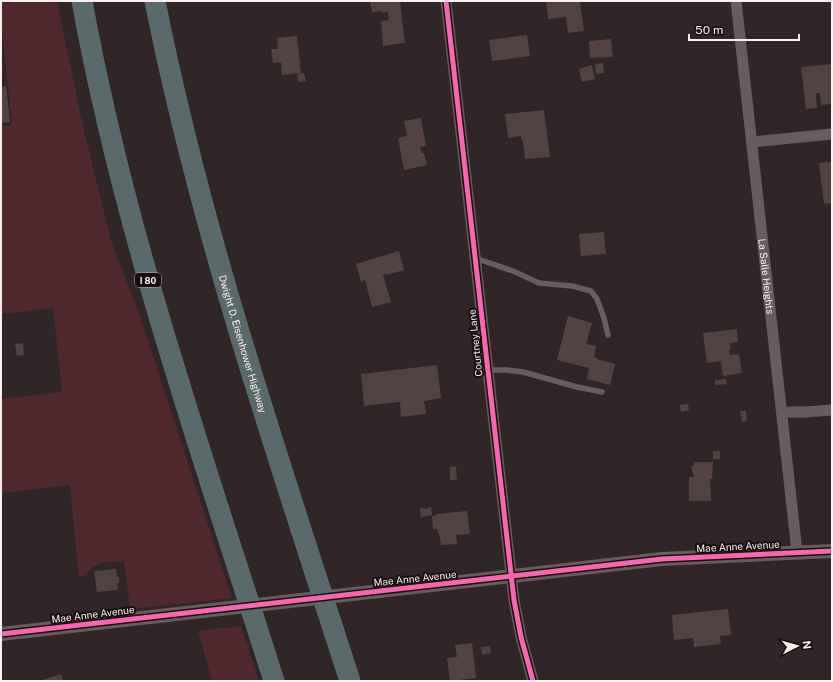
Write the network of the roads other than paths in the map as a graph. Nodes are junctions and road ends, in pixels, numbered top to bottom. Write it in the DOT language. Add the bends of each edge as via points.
graph roads {
  1 [pos="82,1"];
  2 [pos="154,1"];
  3 [pos="446,1"];
  4 [pos="736,1"];
  5 [pos="832,134"];
  6 [pos="752,142"];
  7 [pos="475,258"];
  8 [pos="608,335"];
  9 [pos="487,370"];
  10 [pos="602,392"];
  11 [pos="832,410"];
  12 [pos="782,412"];
  13 [pos="832,551"];
  14 [pos="797,552"];
  15 [pos="511,576"];
  16 [pos="1,634"];
  17 [pos="274,681"];
  18 [pos="350,681"];
  19 [pos="533,681"];
  1 -- 17 [label="highway, I 80" via="110,131 143,263 177,379"];
  2 -- 18 [label="highway, Dwight D. Eisenhower Highway" via="214,249 238,332"];
  3 -- 7 [label="street, Courtney Lane"];
  4 -- 6 [label="street, La Salle Heights"];
  5 -- 6 [label="street"];
  6 -- 12 [label="street, La Salle Heights"];
  7 -- 8 [label="lane" via="514,271 539,283 572,286 591,291 597,299"];
  7 -- 9 [label="street, Courtney Lane"];
  9 -- 10 [label="lane" via="523,372"];
  9 -- 15 [label="street, Courtney Lane"];
  11 -- 12 [label="street"];
  12 -- 14 [label="street, La Salle Heights"];
  13 -- 14 [label="street, Mae Anne Avenue"];
  14 -- 15 [label="street, Mae Anne Avenue" via="662,559"];
  15 -- 16 [label="street, Mae Anne Avenue"];
  15 -- 19 [label="street, Courtney Lane" via="521,637"];
}
